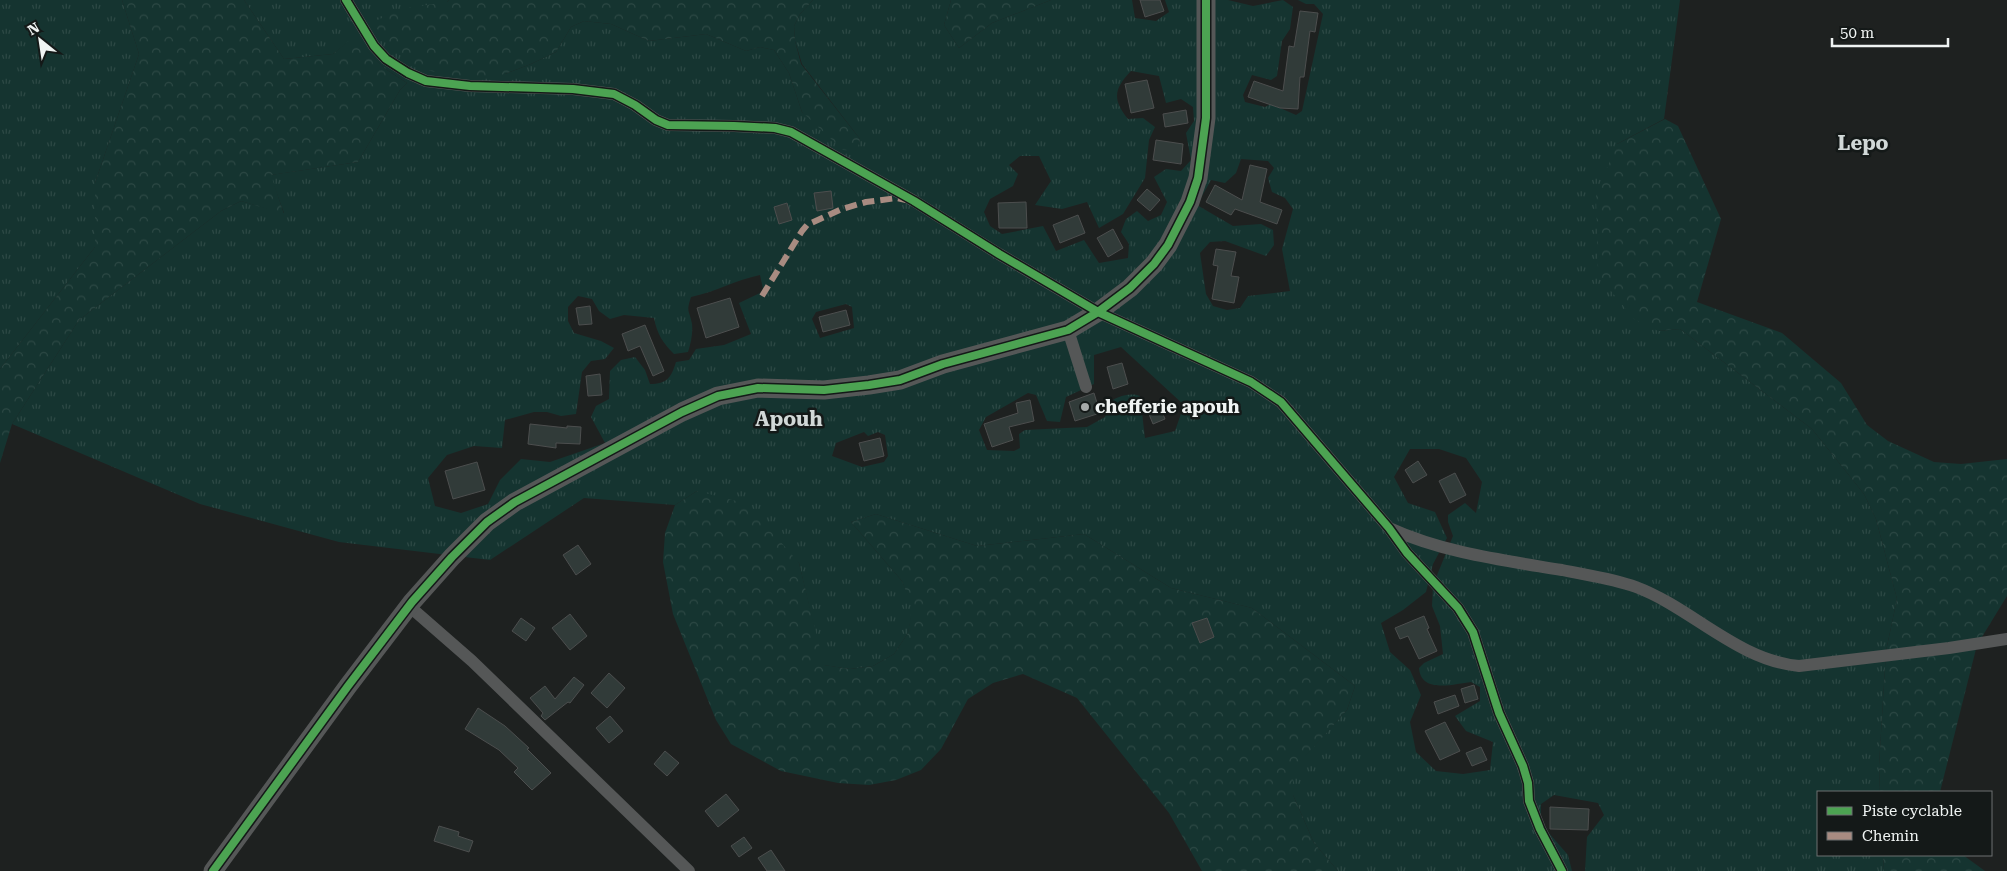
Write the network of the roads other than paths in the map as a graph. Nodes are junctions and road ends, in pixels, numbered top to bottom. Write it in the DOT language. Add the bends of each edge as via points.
graph roads {
  1 [pos="346,0"];
  2 [pos="1206,0"];
  3 [pos="1098,312"];
  4 [pos="1068,330"];
  5 [pos="1086,387"];
  6 [pos="1389,528"];
  7 [pos="409,606"];
  8 [pos="2007,639"];
  9 [pos="212,871"];
  10 [pos="689,871"];
  11 [pos="1562,871"];
  1 -- 3 [label="street" via="374,46 386,59 426,81 614,94 668,125 775,128 791,132 914,201"];
  2 -- 3 [label="street" via="1206,118 1198,178 1190,202 1168,245 1154,264 1130,288"];
  3 -- 4 [label="street"];
  3 -- 6 [label="street" via="1270,393"];
  4 -- 5 [label="street"];
  4 -- 7 [label="street" via="943,364 900,380 869,386 824,390 758,388 718,396 515,502 487,522"];
  6 -- 8 [label="street" via="1454,551 1604,578 1636,587 1752,653 1782,664 1798,666"];
  6 -- 11 [label="street" via="1407,553 1458,608 1473,632 1499,714 1523,766 1540,829"];
  7 -- 9 [label="street"];
  7 -- 10 [label="street" via="472,660"];
}
